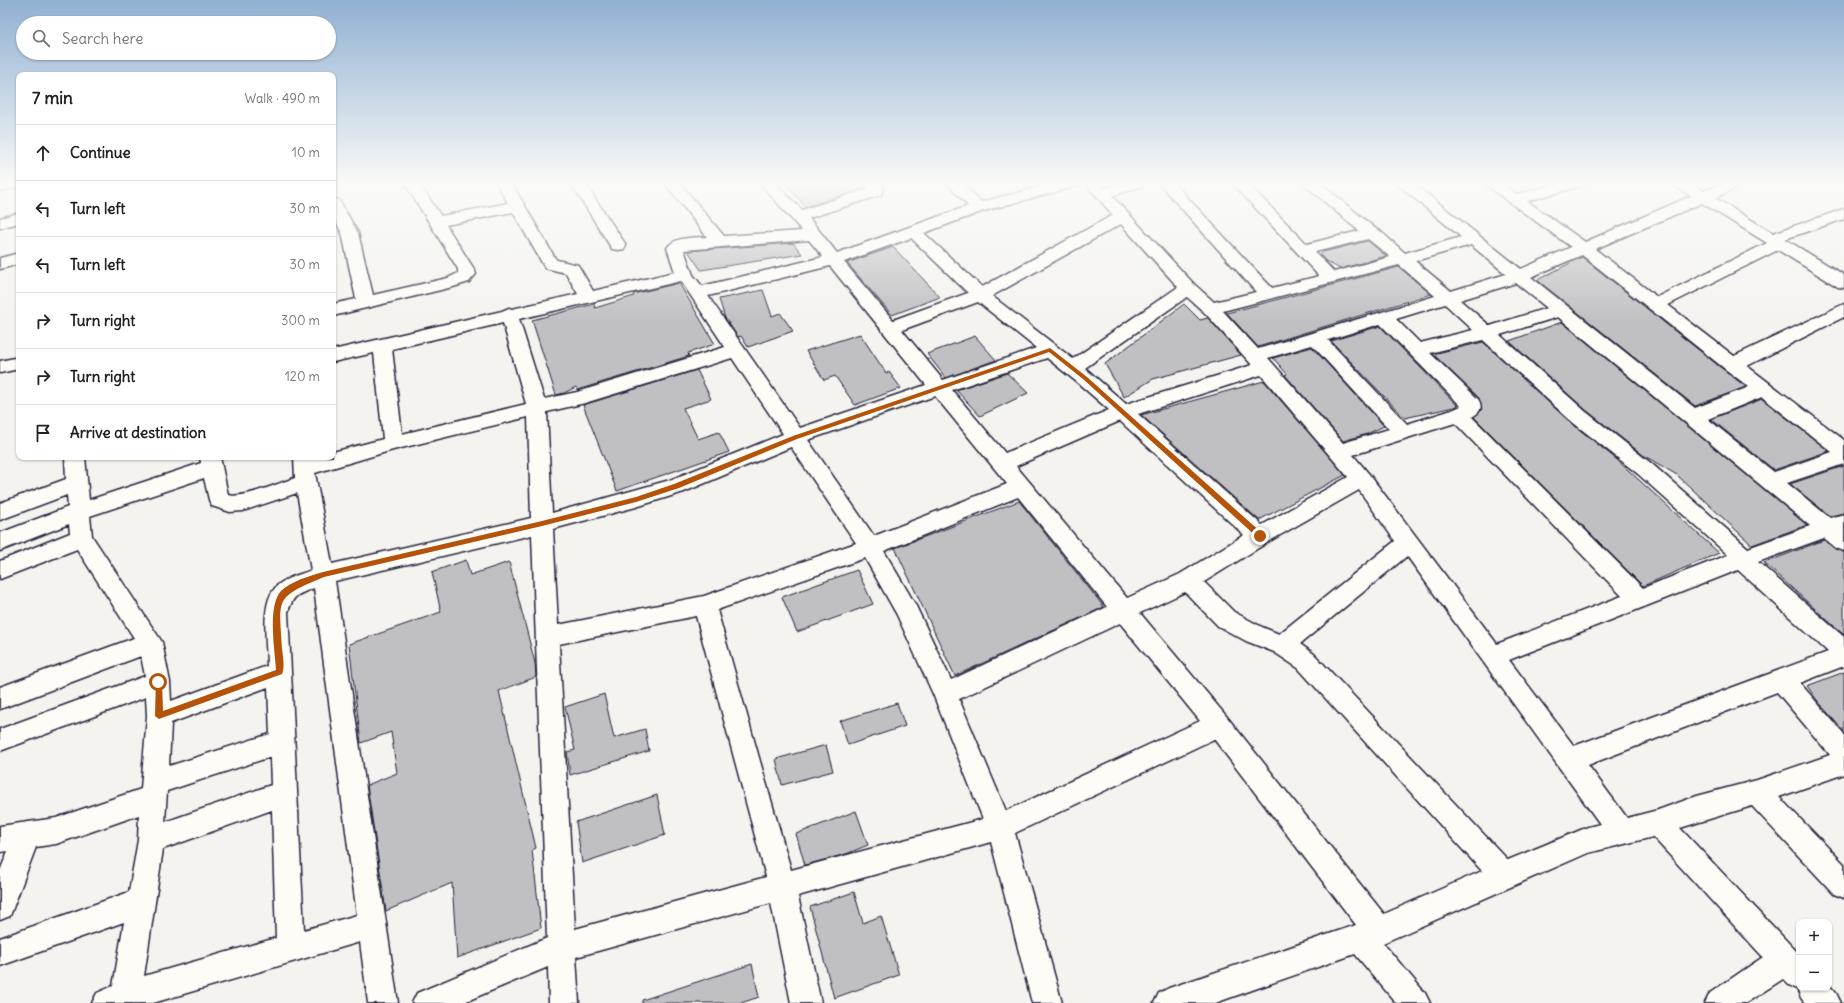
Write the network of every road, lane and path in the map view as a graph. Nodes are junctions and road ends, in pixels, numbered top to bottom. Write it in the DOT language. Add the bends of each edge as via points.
graph roads {
  1 [pos="348,229"];
  2 [pos="440,229"];
  3 [pos="531,229"];
  4 [pos="607,229"];
  5 [pos="710,229"];
  6 [pos="808,229"];
  7 [pos="923,229"];
  8 [pos="1101,229"];
  9 [pos="1133,229"];
  10 [pos="1208,229"];
  11 [pos="1283,229"];
  12 [pos="1367,229"];
  13 [pos="1461,229"];
  14 [pos="1556,229"];
  15 [pos="1627,229"];
  16 [pos="1757,229"];
  17 [pos="1805,229"];
  18 [pos="914,232"];
  19 [pos="1372,233"];
  20 [pos="813,235"];
  21 [pos="1474,239"];
  22 [pos="1776,240"];
  23 [pos="721,242"];
  24 [pos="618,245"];
  25 [pos="1583,248"];
  26 [pos="1303,250"];
  27 [pos="16,259"];
  28 [pos="833,260"];
  29 [pos="1402,260"];
  30 [pos="0,264"];
  31 [pos="1519,276"];
  32 [pos="1330,279"];
  33 [pos="1844,283"];
  34 [pos="691,284"];
  35 [pos="1188,288"];
  36 [pos="980,295"];
  37 [pos="1269,295"];
  38 [pos="588,296"];
  39 [pos="1447,297"];
  40 [pos="366,303"];
  41 [pos="1655,305"];
  42 [pos="336,309"];
  43 [pos="1211,309"];
  44 [pos="1561,310"];
  45 [pos="1844,310"];
  46 [pos="509,314"];
  47 [pos="1383,317"];
  48 [pos="890,328"];
  49 [pos="1486,333"];
  50 [pos="1316,338"];
  51 [pos="382,345"];
  52 [pos="736,350"];
  53 [pos="1050,350"];
  54 [pos="1416,350"];
  55 [pos="336,355"];
  56 [pos="1260,362"];
  57 [pos="16,364"];
  58 [pos="1732,365"];
  59 [pos="0,367"];
  60 [pos="1072,368"];
  61 [pos="940,388"];
  62 [pos="1763,389"];
  63 [pos="537,408"];
  64 [pos="1123,412"];
  65 [pos="1460,415"];
  66 [pos="1693,417"];
  67 [pos="1403,432"];
  68 [pos="795,437"];
  69 [pos="393,443"];
  70 [pos="1843,450"];
  71 [pos="1338,452"];
  72 [pos="75,460"];
  73 [pos="335,460"];
  74 [pos="336,460"];
  75 [pos="211,462"];
  76 [pos="1002,463"];
  77 [pos="305,469"];
  78 [pos="1362,479"];
  79 [pos="1770,481"];
  80 [pos="77,483"];
  81 [pos="1022,487"];
  82 [pos="79,511"];
  83 [pos="0,512"];
  84 [pos="542,524"];
  85 [pos="1835,525"];
  86 [pos="1260,536"];
  87 [pos="82,538"];
  88 [pos="0,542"];
  89 [pos="1409,542"];
  90 [pos="1844,542"];
  91 [pos="870,547"];
  92 [pos="1743,559"];
  93 [pos="0,570"];
  94 [pos="323,575"];
  95 [pos="1188,580"];
  96 [pos="1640,599"];
  97 [pos="704,606"];
  98 [pos="1123,610"];
  99 [pos="547,636"];
  100 [pos="150,642"];
  101 [pos="1282,645"];
  102 [pos="1844,652"];
  103 [pos="1492,656"];
  104 [pos="1844,656"];
  105 [pos="280,672"];
  106 [pos="1782,680"];
  107 [pos="158,682"];
  108 [pos="945,694"];
  109 [pos="0,698"];
  110 [pos="159,716"];
  111 [pos="1218,725"];
  112 [pos="0,740"];
  113 [pos="282,742"];
  114 [pos="1844,753"];
  115 [pos="1568,760"];
  116 [pos="1844,762"];
  117 [pos="154,791"];
  118 [pos="1757,792"];
  119 [pos="284,793"];
  120 [pos="1658,823"];
  121 [pos="1000,827"];
  122 [pos="1620,831"];
  123 [pos="27,836"];
  124 [pos="0,839"];
  125 [pos="151,840"];
  126 [pos="1506,876"];
  127 [pos="1844,884"];
  128 [pos="782,887"];
  129 [pos="141,902"];
  130 [pos="0,906"];
  131 [pos="371,925"];
  132 [pos="1370,935"];
  133 [pos="560,947"];
  134 [pos="291,948"];
  135 [pos="0,952"];
  136 [pos="1792,967"];
  137 [pos="1814,991"];
  138 [pos="1205,998"];
  139 [pos="119,1000"];
  140 [pos="383,1003"];
  141 [pos="426,1003"];
  142 [pos="564,1003"];
  143 [pos="806,1003"];
  144 [pos="1047,1003"];
  145 [pos="1169,1003"];
  146 [pos="1415,1003"];
  147 [pos="1720,1003"];
  148 [pos="1826,1003"];
  1 -- 40 [label="street"];
  2 -- 40 [label="street" via="466,269 467,274 463,278"];
  3 -- 38 [label="street" via="551,264 572,269"];
  4 -- 24 [label="street"];
  5 -- 23 [label="street"];
  6 -- 20 [label="street"];
  7 -- 18 [label="street"];
  8 -- 36 [label="street"];
  9 -- 35 [label="street"];
  10 -- 37 [label="street"];
  11 -- 26 [label="street"];
  12 -- 19 [label="street"];
  13 -- 21 [label="street"];
  14 -- 25 [label="street"];
  15 -- 25 [label="street"];
  16 -- 22 [label="street"];
  17 -- 22 [label="street"];
  18 -- 28 [label="street"];
  18 -- 36 [label="street"];
  19 -- 26 [label="street"];
  19 -- 29 [label="street"];
  20 -- 23 [label="street"];
  20 -- 28 [label="street"];
  21 -- 29 [label="street"];
  21 -- 31 [label="street"];
  22 -- 33 [label="street"];
  22 -- 41 [label="street"];
  23 -- 34 [label="street" via="675,248"];
  25 -- 31 [label="street"];
  25 -- 41 [label="street"];
  26 -- 32 [label="street"];
  27 -- 30 [label="street"];
  28 -- 34 [label="street"];
  28 -- 48 [label="street"];
  29 -- 32 [label="street"];
  29 -- 39 [label="street"];
  31 -- 39 [label="street"];
  31 -- 44 [label="street"];
  32 -- 37 [label="street"];
  34 -- 38 [label="street"];
  34 -- 52 [label="street"];
  35 -- 43 [label="street"];
  35 -- 60 [label="street"];
  36 -- 48 [label="street"];
  36 -- 53 [label="street"];
  37 -- 43 [label="street"];
  38 -- 46 [label="street"];
  39 -- 47 [label="street"];
  39 -- 49 [label="street"];
  40 -- 42 [label="street"];
  41 -- 58 [label="street"];
  43 -- 56 [label="street"];
  44 -- 49 [label="street"];
  44 -- 66 [label="street"];
  45 -- 58 [label="street"];
  46 -- 51 [label="street"];
  46 -- 63 [label="street"];
  47 -- 50 [label="street"];
  47 -- 54 [label="street"];
  48 -- 61 [label="street"];
  49 -- 54 [label="street"];
  49 -- 92 [label="street" via="1578,416 1645,469"];
  50 -- 56 [label="street"];
  50 -- 67 [label="street"];
  51 -- 55 [label="street"];
  51 -- 69 [label="street"];
  52 -- 63 [label="street"];
  52 -- 68 [label="street"];
  53 -- 60 [label="street"];
  53 -- 61 [label="street"];
  54 -- 65 [label="street" via="1471,404 1471,408"];
  56 -- 64 [label="street"];
  56 -- 71 [label="street"];
  57 -- 59 [label="street"];
  58 -- 62 [label="street"];
  60 -- 64 [label="street"];
  61 -- 68 [label="street"];
  61 -- 76 [label="street"];
  62 -- 66 [label="street"];
  62 -- 70 [label="street"];
  63 -- 69 [label="street"];
  63 -- 84 [label="street"];
  64 -- 76 [label="street"];
  64 -- 86 [label="street"];
  65 -- 67 [label="street"];
  65 -- 96 [label="street"];
  66 -- 79 [label="street"];
  67 -- 71 [label="street"];
  68 -- 84 [label="street" via="677,486"];
  68 -- 91 [label="street"];
  69 -- 74 [label="street"];
  70 -- 79 [label="street"];
  71 -- 78 [label="street"];
  72 -- 80 [label="street"];
  73 -- 77 [label="street"];
  75 -- 77 [label="street" via="219,500 230,504 243,503"];
  75 -- 82 [label="street"];
  76 -- 81 [label="street"];
  77 -- 94 [label="street"];
  78 -- 86 [label="street"];
  78 -- 89 [label="street"];
  79 -- 85 [label="street"];
  80 -- 82 [label="street"];
  80 -- 83 [label="street"];
  81 -- 91 [label="street"];
  81 -- 98 [label="street"];
  82 -- 87 [label="street"];
  82 -- 88 [label="street"];
  84 -- 94 [label="street"];
  84 -- 99 [label="street"];
  85 -- 90 [label="street"];
  85 -- 92 [label="street"];
  86 -- 95 [label="street"];
  87 -- 93 [label="street"];
  87 -- 100 [label="street"];
  89 -- 101 [label="street"];
  89 -- 103 [label="street"];
  91 -- 97 [label="street"];
  91 -- 108 [label="street" via="907,611"];
  92 -- 96 [label="street"];
  92 -- 102 [label="street"];
  94 -- 105 [label="street" via="291,588 280,599 277,612"];
  94 -- 131 [label="street"];
  95 -- 98 [label="street"];
  95 -- 101 [label="street" via="1226,619"];
  96 -- 103 [label="street"];
  97 -- 99 [label="street"];
  97 -- 128 [label="street"];
  98 -- 108 [label="street"];
  98 -- 111 [label="street"];
  99 -- 133 [label="street"];
  100 -- 107 [label="street"];
  100 -- 109 [label="street"];
  101 -- 126 [label="street" via="1306,661"];
  103 -- 115 [label="street"];
  104 -- 106 [label="street"];
  105 -- 110 [label="street"];
  105 -- 113 [label="street"];
  106 -- 114 [label="street"];
  106 -- 115 [label="street"];
  107 -- 110 [label="street"];
  107 -- 112 [label="street"];
  108 -- 121 [label="street"];
  110 -- 117 [label="street"];
  111 -- 121 [label="street"];
  111 -- 132 [label="street"];
  113 -- 117 [label="street"];
  113 -- 119 [label="street"];
  115 -- 122 [label="street"];
  116 -- 118 [label="street"];
  117 -- 123 [label="street" via="56,831"];
  117 -- 125 [label="street"];
  118 -- 120 [label="street"];
  118 -- 127 [label="street"];
  119 -- 125 [label="street"];
  119 -- 134 [label="street"];
  120 -- 122 [label="street"];
  120 -- 136 [label="street"];
  121 -- 128 [label="street"];
  121 -- 144 [label="street"];
  122 -- 126 [label="street" via="1588,840"];
  123 -- 124 [label="street"];
  123 -- 130 [label="street"];
  125 -- 129 [label="street"];
  126 -- 132 [label="street"];
  128 -- 133 [label="street"];
  128 -- 143 [label="street"];
  129 -- 135 [label="street"];
  129 -- 139 [label="street"];
  131 -- 134 [label="street"];
  131 -- 140 [label="street"];
  132 -- 138 [label="street"];
  132 -- 146 [label="street"];
  133 -- 141 [label="street"];
  133 -- 142 [label="street"];
  134 -- 139 [label="street"];
  136 -- 147 [label="street"];
  137 -- 148 [label="street"];
  138 -- 145 [label="street"];
}
